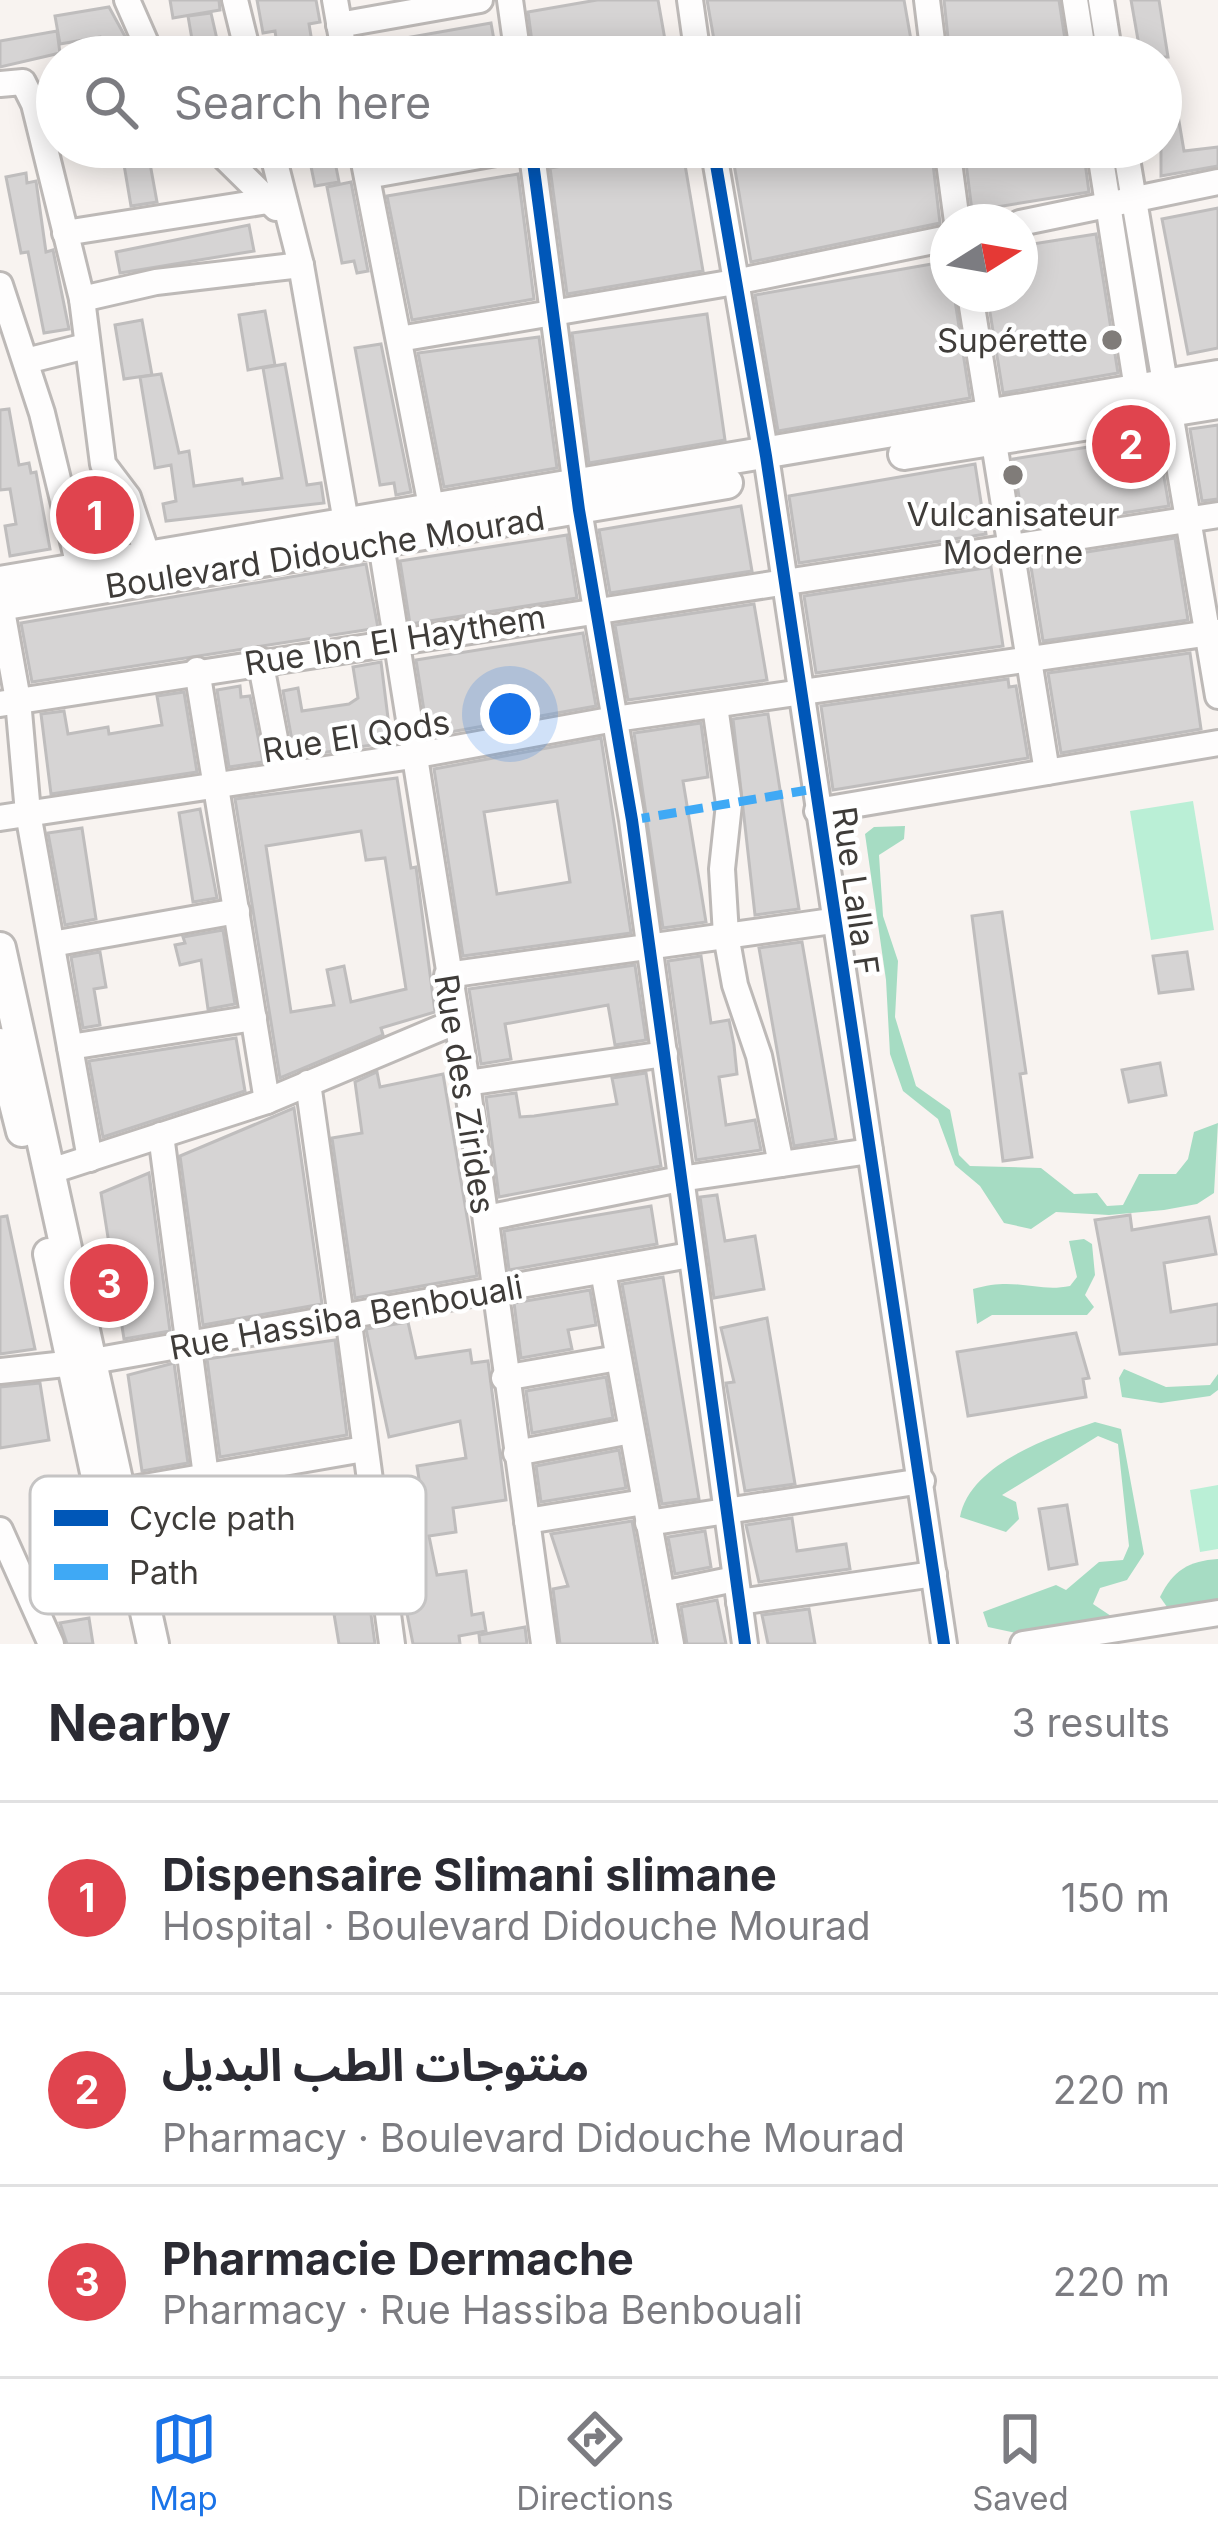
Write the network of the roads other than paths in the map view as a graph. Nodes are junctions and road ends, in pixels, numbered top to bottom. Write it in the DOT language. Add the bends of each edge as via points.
graph roads {
  1 [pos="127,0"];
  2 [pos="235,0"];
  3 [pos="480,0"];
  4 [pos="510,0"];
  5 [pos="690,0"];
  6 [pos="927,0"];
  7 [pos="1075,0"];
  8 [pos="1101,0"];
  9 [pos="337,12"];
  10 [pos="143,36"];
  11 [pos="244,36"];
  12 [pos="515,36"];
  13 [pos="695,36"];
  14 [pos="931,36"];
  15 [pos="1086,36"];
  16 [pos="1095,36"];
  17 [pos="0,84"];
  18 [pos="36,121"];
  19 [pos="48,168"];
  20 [pos="235,168"];
  21 [pos="277,168"];
  22 [pos="366,168"];
  23 [pos="412,168"];
  24 [pos="533,168"];
  25 [pos="716,168"];
  26 [pos="949,168"];
  27 [pos="1107,168"];
  28 [pos="1123,168"];
  29 [pos="367,176"];
  30 [pos="1218,182"];
  31 [pos="268,201"];
  32 [pos="1120,202"];
  33 [pos="954,204"];
  34 [pos="1038,219"];
  35 [pos="290,220"];
  36 [pos="65,233"];
  37 [pos="930,242"];
  38 [pos="301,265"];
  39 [pos="735,282"];
  40 [pos="0,285"];
  41 [pos="82,299"];
  42 [pos="973,312"];
  43 [pos="554,315"];
  44 [pos="399,338"];
  45 [pos="86,346"];
  46 [pos="26,361"];
  47 [pos="1218,376"];
  48 [pos="1158,394"];
  49 [pos="1218,403"];
  50 [pos="993,429"];
  51 [pos="766,466"];
  52 [pos="578,499"];
  53 [pos="432,511"];
  54 [pos="1218,515"];
  55 [pos="1189,519"];
  56 [pos="360,540"];
  57 [pos="1011,544"];
  58 [pos="148,557"];
  59 [pos="82,580"];
  60 [pos="784,581"];
  61 [pos="0,582"];
  62 [pos="0,603"];
  63 [pos="598,608"];
  64 [pos="1214,632"];
  65 [pos="398,641"];
  66 [pos="260,660"];
  67 [pos="1029,662"];
  68 [pos="197,670"];
  69 [pos="802,696"];
  70 [pos="1218,696"];
  71 [pos="9,702"];
  72 [pos="715,706"];
  73 [pos="615,719"];
  74 [pos="1218,743"];
  75 [pos="412,756"];
  76 [pos="1047,772"];
  77 [pos="282,775"];
  78 [pos="217,783"];
  79 [pos="817,811"];
  80 [pos="28,813"];
  81 [pos="0,818"];
  82 [pos="237,911"];
  83 [pos="832,921"];
  84 [pos="726,935"];
  85 [pos="52,944"];
  86 [pos="647,946"];
  87 [pos="0,948"];
  88 [pos="446,975"];
  89 [pos="8,1016"];
  90 [pos="254,1018"];
  91 [pos="455,1022"];
  92 [pos="0,1044"];
  93 [pos="70,1047"];
  94 [pos="664,1054"];
  95 [pos="466,1083"];
  96 [pos="308,1084"];
  97 [pos="267,1101"];
  98 [pos="161,1136"];
  99 [pos="870,1151"];
  100 [pos="90,1159"];
  101 [pos="781,1164"];
  102 [pos="51,1172"];
  103 [pos="680,1179"];
  104 [pos="486,1218"];
  105 [pos="690,1255"];
  106 [pos="603,1271"];
  107 [pos="494,1293"];
  108 [pos="344,1317"];
  109 [pos="191,1344"];
  110 [pos="618,1358"];
  111 [pos="82,1362"];
  112 [pos="0,1371"];
  113 [pos="504,1378"];
  114 [pos="631,1431"];
  115 [pos="364,1449"];
  116 [pos="516,1453"];
  117 [pos="103,1476"];
  118 [pos="116,1476"];
  119 [pos="206,1476"];
  120 [pos="368,1476"];
  121 [pos="922,1480"];
  122 [pos="725,1510"];
  123 [pos="646,1513"];
  124 [pos="526,1520"];
  125 [pos="0,1529"];
  126 [pos="934,1574"];
  127 [pos="737,1591"];
  128 [pos="662,1594"];
  129 [pos="30,1597"];
  130 [pos="1218,1613"];
  131 [pos="38,1614"];
  132 [pos="128,1614"];
  133 [pos="147,1614"];
  134 [pos="388,1614"];
  135 [pos="51,1644"];
  136 [pos="133,1644"];
  137 [pos="153,1644"];
  138 [pos="392,1644"];
  139 [pos="544,1644"];
  140 [pos="671,1644"];
  141 [pos="745,1644"];
  142 [pos="944,1644"];
  143 [pos="1023,1644"];
  1 -- 10 [label="street"];
  2 -- 11 [label="street"];
  3 -- 9 [label="street"];
  4 -- 12 [label="street"];
  5 -- 13 [label="street"];
  6 -- 14 [label="street"];
  7 -- 15 [label="street"];
  8 -- 16 [label="street"];
  17 -- 18 [label="street" via="23,82"];
  19 -- 36 [label="street"];
  20 -- 31 [label="street"];
  21 -- 35 [label="street, Rue des Zirides"];
  22 -- 29 [label="street"];
  23 -- 29 [label="street"];
  24 -- 43 [label="street"];
  25 -- 39 [label="street, Rue Lalla F"];
  26 -- 33 [label="street"];
  27 -- 32 [label="street"];
  28 -- 32 [label="street"];
  29 -- 44 [label="street"];
  30 -- 32 [label="street"];
  31 -- 35 [label="street"];
  31 -- 36 [label="street"];
  32 -- 34 [label="street"];
  32 -- 48 [label="street"];
  35 -- 38 [label="street, Rue des Zirides"];
  36 -- 41 [label="street"];
  37 -- 39 [label="street"];
  38 -- 41 [label="street"];
  38 -- 56 [label="street, Rue des Zirides"];
  39 -- 43 [label="street"];
  39 -- 51 [label="street, Rue Lalla F"];
  40 -- 46 [label="street"];
  41 -- 45 [label="street"];
  42 -- 50 [label="street"];
  43 -- 44 [label="street"];
  43 -- 52 [label="street"];
  44 -- 53 [label="street"];
  45 -- 46 [label="street"];
  45 -- 58 [label="street" via="103,464 128,497"];
  46 -- 59 [label="street"];
  47 -- 48 [label="main road, Boulevard Didouche Mourad"];
  48 -- 49 [label="main road, Boulevard Didouche Mourad"];
  48 -- 50 [label="main road, Boulevard Didouche Mourad"];
  48 -- 55 [label="street"];
  50 -- 51 [label="main road, Boulevard Didouche Mourad"];
  50 -- 57 [label="street"];
  51 -- 52 [label="main road, Boulevard Didouche Mourad"];
  51 -- 60 [label="street, Rue Lalla F"];
  52 -- 53 [label="main road, Boulevard Didouche Mourad"];
  52 -- 56 [label="main road, Boulevard Didouche Mourad"];
  52 -- 63 [label="street"];
  53 -- 56 [label="main road, Boulevard Didouche Mourad"];
  54 -- 55 [label="street, Rue Ibn El Haythem"];
  55 -- 57 [label="street, Rue Ibn El Haythem"];
  55 -- 64 [label="street"];
  56 -- 58 [label="main road, Boulevard Didouche Mourad"];
  56 -- 59 [label="main road, Boulevard Didouche Mourad"];
  56 -- 65 [label="street, Rue des Zirides"];
  57 -- 60 [label="street, Rue Ibn El Haythem"];
  57 -- 67 [label="street"];
  58 -- 59 [label="main road, Boulevard Didouche Mourad"];
  59 -- 61 [label="main road, Boulevard Didouche Mourad"];
  59 -- 62 [label="main road, Boulevard Didouche Mourad"];
  60 -- 63 [label="street, Rue Ibn El Haythem"];
  60 -- 69 [label="street, Rue Lalla F"];
  62 -- 71 [label="street"];
  63 -- 65 [label="street, Rue Ibn El Haythem"];
  63 -- 73 [label="street"];
  64 -- 67 [label="street, Rue El Qods"];
  64 -- 70 [label="street"];
  65 -- 66 [label="street, Rue Ibn El Haythem"];
  65 -- 75 [label="street, Rue des Zirides"];
  66 -- 68 [label="street, Rue Ibn El Haythem"];
  66 -- 77 [label="street"];
  67 -- 69 [label="street, Rue El Qods"];
  67 -- 76 [label="street"];
  68 -- 71 [label="street, Rue Ibn El Haythem"];
  68 -- 78 [label="street"];
  69 -- 72 [label="street, Rue El Qods"];
  69 -- 79 [label="street, Rue Lalla F"];
  71 -- 80 [label="street"];
  72 -- 73 [label="street, Rue El Qods"];
  72 -- 84 [label="street" via="729,804"];
  73 -- 75 [label="street, Rue El Qods"];
  73 -- 86 [label="street"];
  74 -- 76 [label="street"];
  75 -- 77 [label="street, Rue El Qods"];
  75 -- 88 [label="street, Rue des Zirides"];
  76 -- 79 [label="street"];
  77 -- 78 [label="street, Rue El Qods"];
  78 -- 80 [label="street, Rue El Qods"];
  78 -- 82 [label="street"];
  79 -- 83 [label="street, Rue Lalla F"];
  80 -- 81 [label="street, Rue El Qods"];
  80 -- 85 [label="street"];
  82 -- 85 [label="street"];
  82 -- 90 [label="street"];
  83 -- 84 [label="street"];
  83 -- 99 [label="street, Rue Lalla F"];
  84 -- 86 [label="street"];
  84 -- 101 [label="street"];
  85 -- 93 [label="street"];
  86 -- 88 [label="street"];
  86 -- 94 [label="street"];
  87 -- 89 [label="main road"];
  88 -- 91 [label="street, Rue des Zirides"];
  89 -- 102 [label="main road"];
  90 -- 93 [label="street"];
  90 -- 97 [label="street"];
  91 -- 95 [label="street, Rue des Zirides"];
  91 -- 96 [label="street"];
  92 -- 111 [label="main road"];
  93 -- 100 [label="street"];
  94 -- 95 [label="street"];
  94 -- 103 [label="street"];
  95 -- 104 [label="street, Rue des Zirides"];
  96 -- 97 [label="street"];
  96 -- 108 [label="street"];
  97 -- 98 [label="street"];
  98 -- 100 [label="street"];
  98 -- 109 [label="street"];
  99 -- 101 [label="street"];
  99 -- 121 [label="street, Rue Lalla F"];
  100 -- 102 [label="street"];
  101 -- 103 [label="street"];
  102 -- 111 [label="main road"];
  103 -- 104 [label="street"];
  103 -- 105 [label="street"];
  104 -- 107 [label="street, Rue des Zirides"];
  105 -- 106 [label="street, Rue Hassiba Benbouali"];
  105 -- 122 [label="street"];
  106 -- 107 [label="street, Rue Hassiba Benbouali"];
  106 -- 110 [label="street"];
  107 -- 108 [label="street, Rue Hassiba Benbouali"];
  107 -- 113 [label="street, Rue des Zirides"];
  108 -- 109 [label="street, Rue Hassiba Benbouali"];
  108 -- 115 [label="street"];
  109 -- 111 [label="street, Rue Hassiba Benbouali"];
  109 -- 119 [label="street"];
  110 -- 113 [label="street"];
  110 -- 114 [label="street"];
  111 -- 112 [label="street, Rue Hassiba Benbouali"];
  111 -- 117 [label="main road"];
  111 -- 118 [label="main road"];
  113 -- 116 [label="street, Rue des Zirides"];
  114 -- 116 [label="street"];
  114 -- 123 [label="street"];
  115 -- 119 [label="street"];
  115 -- 120 [label="street"];
  116 -- 124 [label="street, Rue des Zirides"];
  121 -- 122 [label="street"];
  121 -- 126 [label="street, Rue Lalla F"];
  122 -- 123 [label="street"];
  122 -- 127 [label="street"];
  123 -- 124 [label="street"];
  123 -- 128 [label="street"];
  124 -- 139 [label="street, Rue des Zirides"];
  125 -- 129 [label="street"];
  126 -- 127 [label="street"];
  126 -- 142 [label="street, Rue Lalla F"];
  127 -- 128 [label="street"];
  127 -- 141 [label="street"];
  128 -- 140 [label="street"];
  130 -- 143 [label="street"];
  131 -- 135 [label="street"];
  132 -- 136 [label="main road"];
  133 -- 137 [label="main road"];
  134 -- 138 [label="street"];
}
